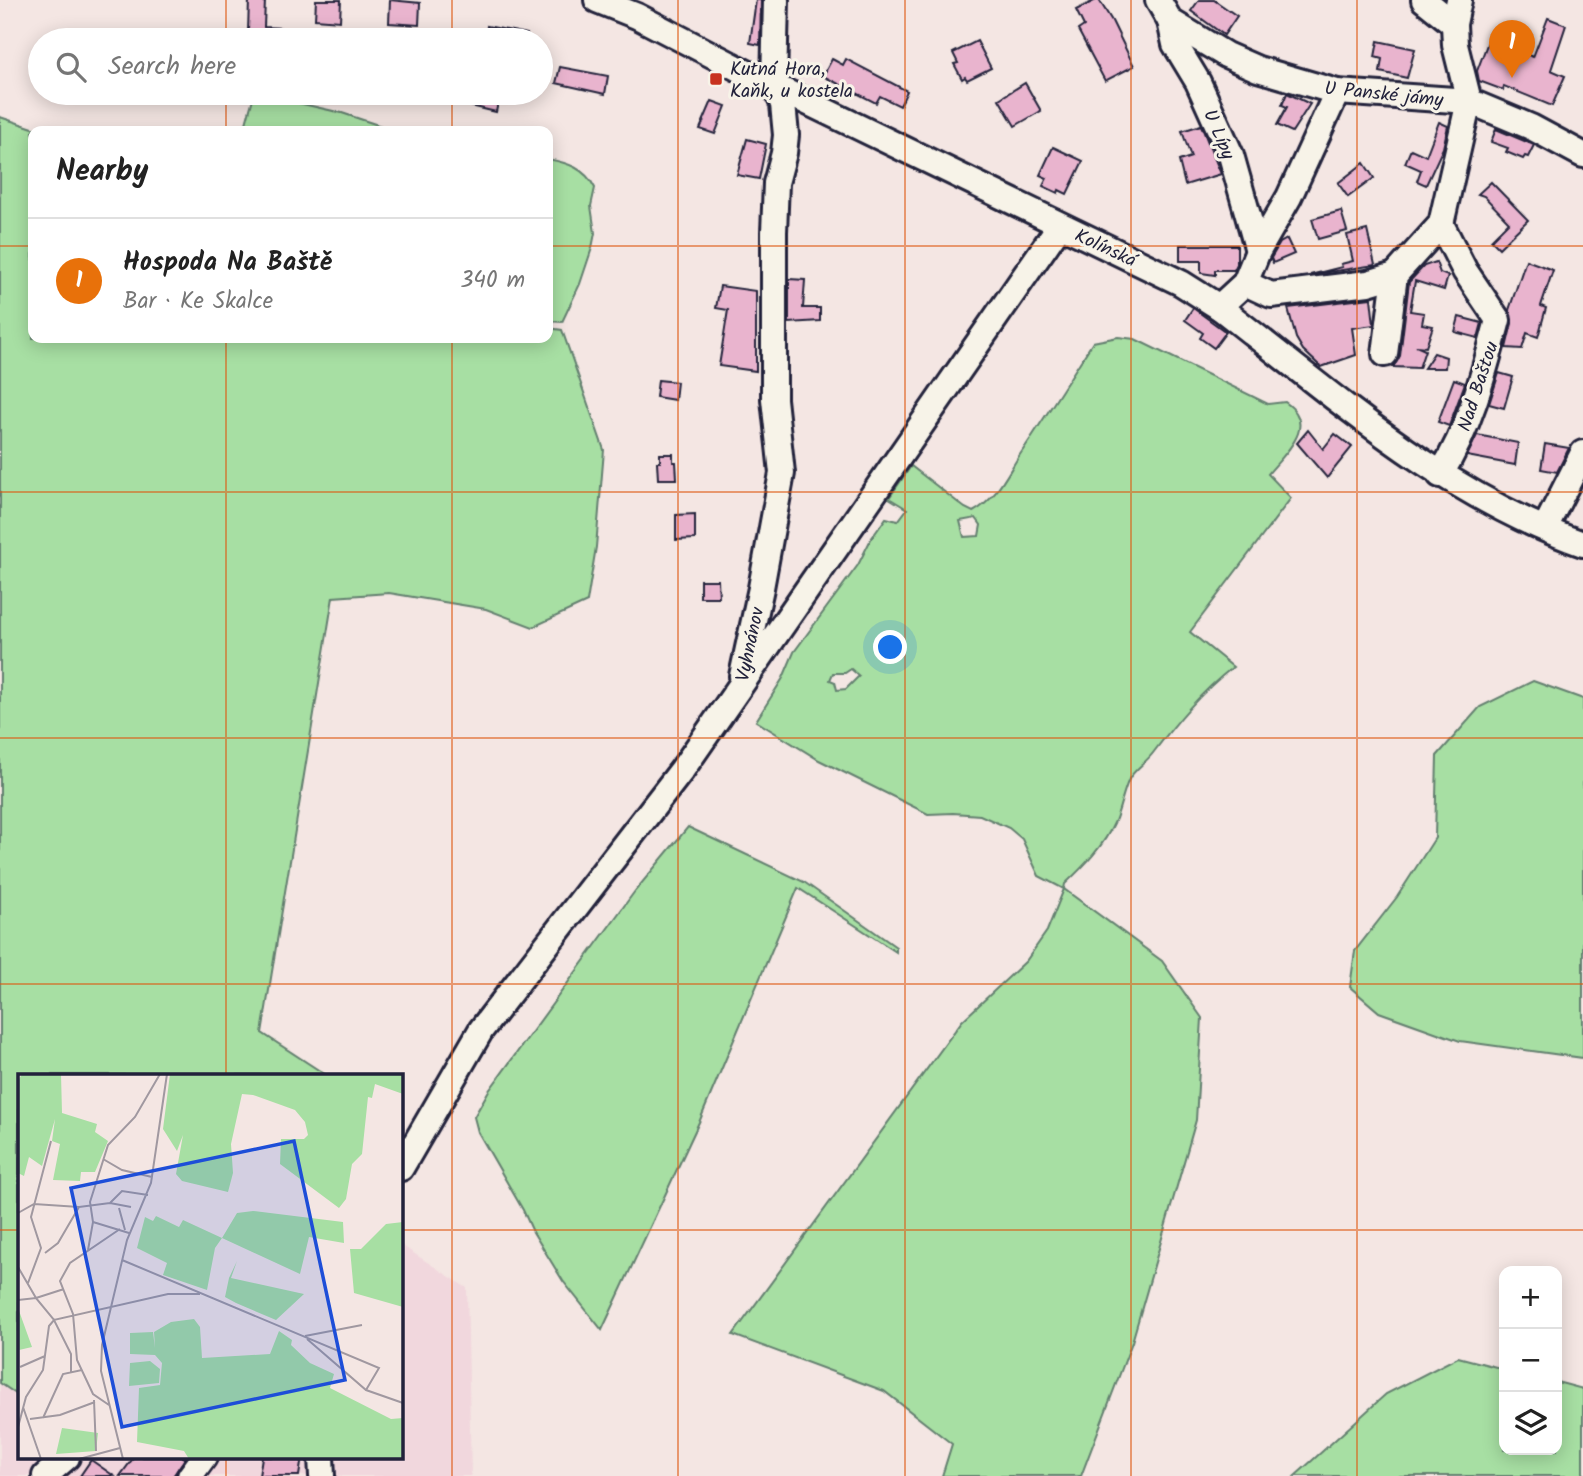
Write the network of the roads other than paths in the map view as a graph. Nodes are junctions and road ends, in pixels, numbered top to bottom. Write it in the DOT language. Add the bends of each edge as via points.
graph roads {
  1 [pos="597,0"];
  2 [pos="776,0"];
  3 [pos="1158,0"];
  4 [pos="1424,0"];
  5 [pos="1459,0"];
  6 [pos="1170,21"];
  7 [pos="1454,24"];
  8 [pos="774,84"];
  9 [pos="1337,92"];
  10 [pos="1469,101"];
  11 [pos="1583,155"];
  12 [pos="1441,224"];
  13 [pos="1060,225"];
  14 [pos="1258,251"];
  15 [pos="1395,275"];
  16 [pos="1244,282"];
  17 [pos="1219,307"];
  18 [pos="1385,354"];
  19 [pos="1583,453"];
  20 [pos="1440,475"];
  21 [pos="1545,528"];
  22 [pos="1583,544"];
  23 [pos="738,690"];
  24 [pos="403,1165"];
  25 [pos="66,1458"];
  26 [pos="203,1458"];
  27 [pos="321,1458"];
  28 [pos="45,1476"];
  29 [pos="190,1476"];
  30 [pos="322,1476"];
  1 -- 8 [label="street, Kolínská"];
  2 -- 8 [label="street"];
  3 -- 6 [label="street, U Panské jámy"];
  4 -- 7 [label="street"];
  5 -- 7 [label="street"];
  6 -- 9 [label="street, U Panské jámy" via="1258,69"];
  6 -- 14 [label="street, U Lípy" via="1175,44 1231,155"];
  7 -- 10 [label="street"];
  8 -- 13 [label="street, Kolínská"];
  8 -- 23 [label="street, Vyhnánov" via="783,104 786,135 776,183 774,232 774,399 782,473"];
  9 -- 10 [label="street, U Panské jámy"];
  9 -- 14 [label="street" via="1289,197"];
  10 -- 11 [label="street, U Panské jámy"];
  10 -- 12 [label="street"];
  12 -- 15 [label="street"];
  12 -- 20 [label="street, Nad Baštou" via="1498,320 1471,411"];
  13 -- 17 [label="street, Kolínská" via="1181,283"];
  13 -- 23 [label="street, Vyhnánov"];
  14 -- 16 [label="street"];
  15 -- 16 [label="street" via="1368,283 1271,295"];
  15 -- 18 [label="street"];
  16 -- 17 [label="street"];
  17 -- 20 [label="street, Kolínská"];
  19 -- 21 [label="street"];
  20 -- 21 [label="street, Kolínská"];
  21 -- 22 [label="street, Kolínská"];
  23 -- 24 [label="street" via="682,770 481,1030"];
  25 -- 28 [label="street"];
  26 -- 29 [label="street"];
  27 -- 30 [label="street"];
}
